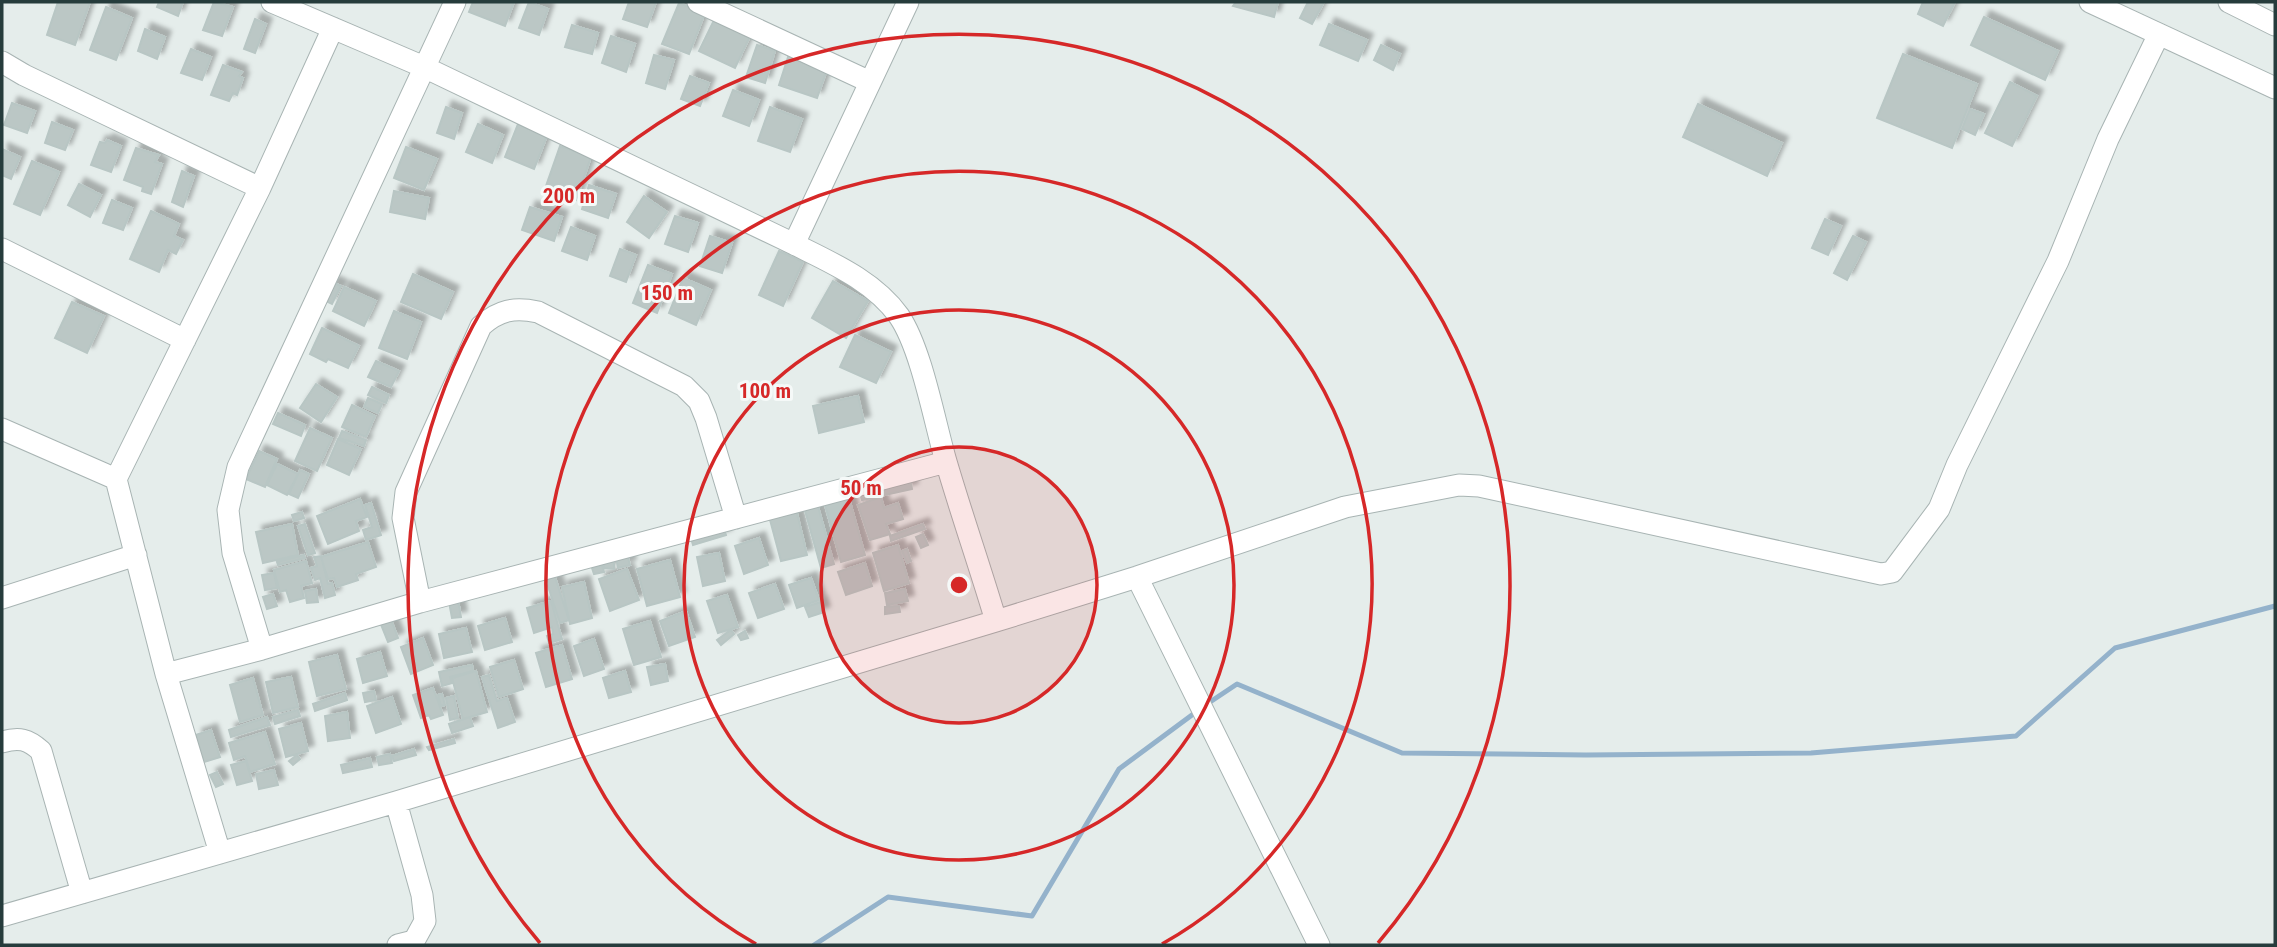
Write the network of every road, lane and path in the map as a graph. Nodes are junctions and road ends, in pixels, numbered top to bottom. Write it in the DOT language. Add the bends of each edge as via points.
graph roads {
  1 [pos="272,2"];
  2 [pos="455,2"];
  3 [pos="698,2"];
  4 [pos="908,2"];
  5 [pos="2092,2"];
  6 [pos="2229,2"];
  7 [pos="2275,25"];
  8 [pos="332,29"];
  9 [pos="2159,34"];
  10 [pos="2,62"];
  11 [pos="424,67"];
  12 [pos="870,82"];
  13 [pos="2275,88"];
  14 [pos="260,188"];
  15 [pos="794,244"];
  16 [pos="2,249"];
  17 [pos="185,340"];
  18 [pos="2,429"];
  19 [pos="946,462"];
  20 [pos="116,479"];
  21 [pos="736,517"];
  22 [pos="136,555"];
  23 [pos="1137,577"];
  24 [pos="2,598"];
  25 [pos="420,602"];
  26 [pos="996,621"];
  27 [pos="262,649"];
  28 [pos="166,674"];
  29 [pos="2,742"];
  30 [pos="396,802"];
  31 [pos="220,853"];
  32 [pos="82,893"];
  33 [pos="2,916"];
  34 [pos="398,945"];
  35 [pos="1319,945"];
  1 -- 8 [label="street"];
  2 -- 11 [label="street"];
  3 -- 12 [label="street"];
  4 -- 12 [label="street"];
  5 -- 9 [label="street"];
  6 -- 7 [label="street"];
  8 -- 11 [label="street"];
  8 -- 14 [label="street"];
  9 -- 13 [label="street"];
  9 -- 23 [label="street" via="2108,139 2058,261 1939,509 1892,572 1881,575 1459,485 1345,507"];
  10 -- 14 [label="street"];
  11 -- 15 [label="street"];
  11 -- 27 [label="street" via="235,477 228,510 233,553"];
  12 -- 15 [label="street"];
  14 -- 17 [label="street"];
  15 -- 19 [label="street" via="851,273 900,317 912,342"];
  16 -- 17 [label="street"];
  17 -- 20 [label="street"];
  18 -- 20 [label="street"];
  19 -- 21 [label="street"];
  19 -- 26 [label="street"];
  20 -- 22 [label="street"];
  21 -- 25 [label="street"];
  21 -- 25 [label="street" via="706,418 699,401 684,386 538,312 502,311 481,326 406,492 402,518"];
  22 -- 24 [label="street"];
  22 -- 28 [label="street"];
  23 -- 26 [label="street"];
  23 -- 35 [label="street"];
  25 -- 27 [label="street"];
  26 -- 30 [label="street"];
  27 -- 28 [label="street"];
  28 -- 31 [label="street"];
  29 -- 32 [label="street" via="29,740 41,751"];
  30 -- 31 [label="street"];
  30 -- 34 [label="street" via="425,921 415,940"];
  31 -- 32 [label="street"];
  32 -- 33 [label="street"];
}
